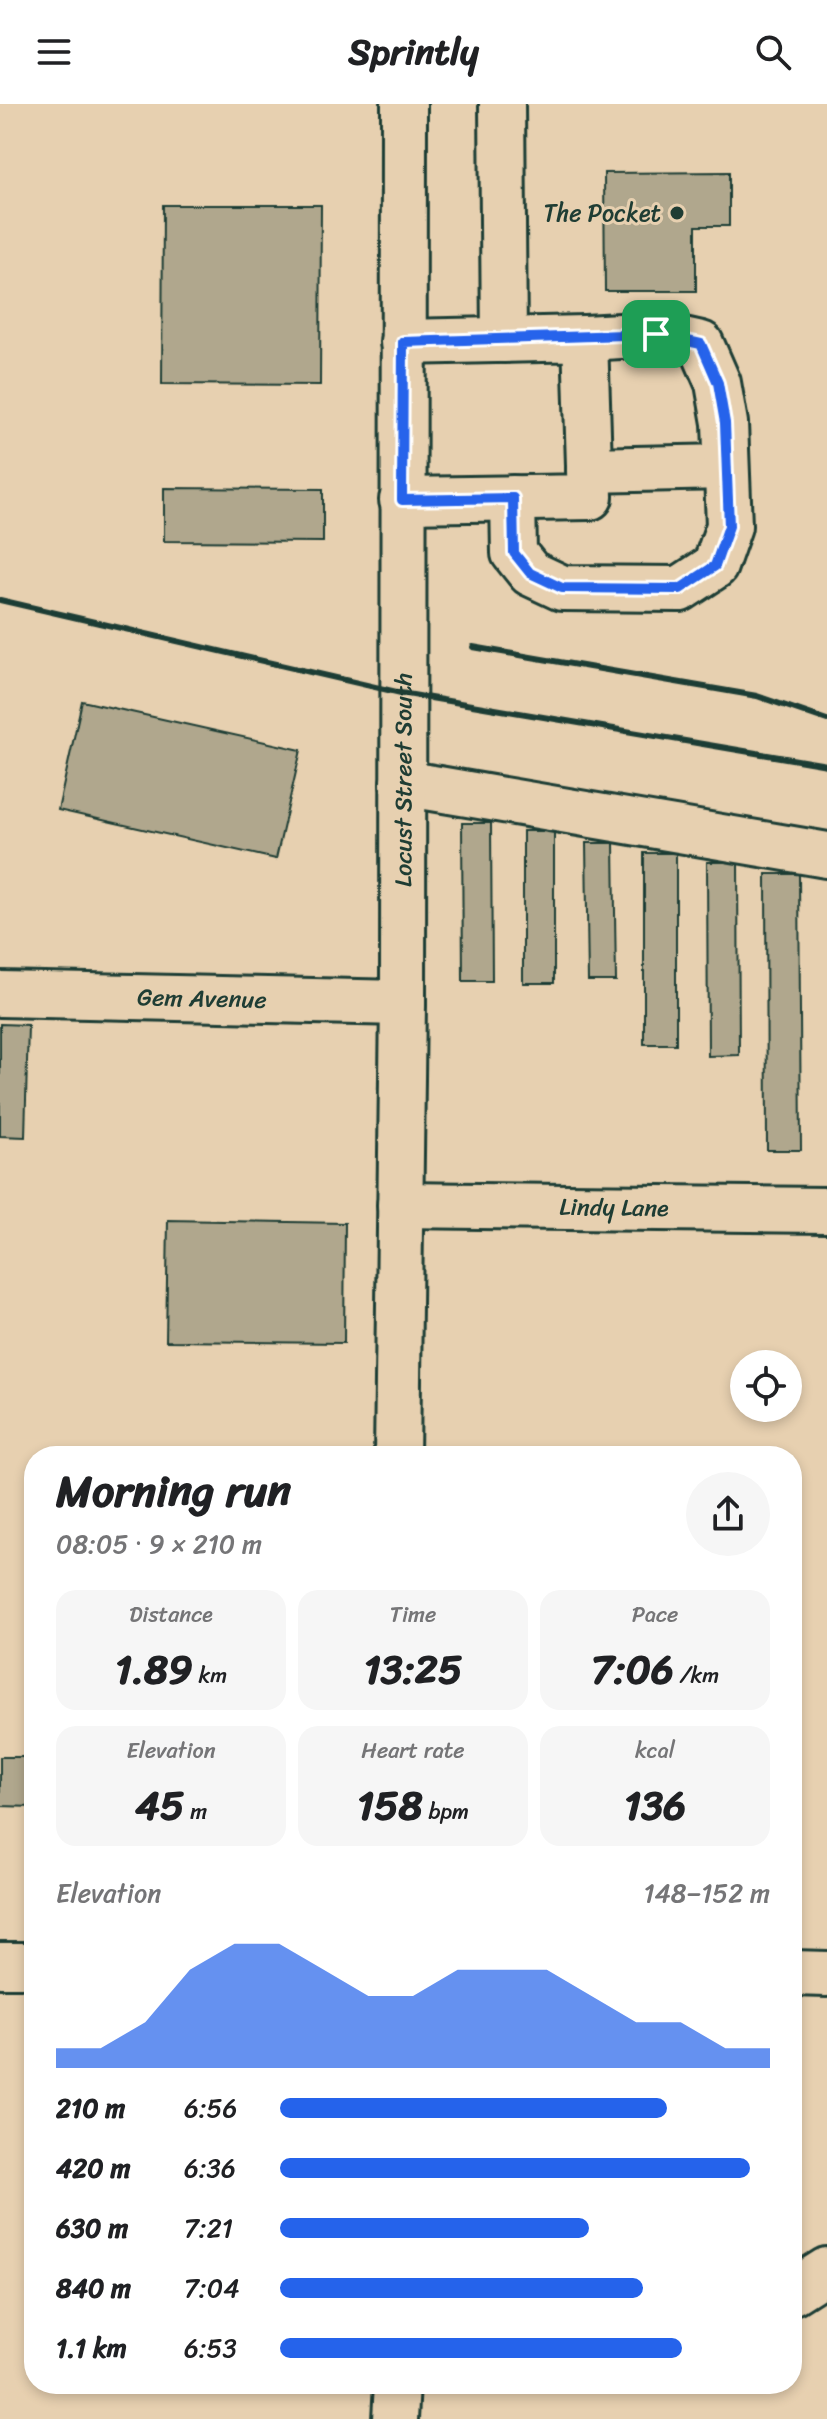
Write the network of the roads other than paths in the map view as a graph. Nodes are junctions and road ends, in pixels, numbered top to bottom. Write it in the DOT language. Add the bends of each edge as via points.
graph roads {
  1 [pos="404,104"];
  2 [pos="502,104"];
  3 [pos="585,338"];
  4 [pos="504,340"];
  5 [pos="403,342"];
  6 [pos="726,467"];
  7 [pos="589,470"];
  8 [pos="513,498"];
  9 [pos="402,500"];
  10 [pos="403,783"];
  11 [pos="827,855"];
  12 [pos="0,994"];
  13 [pos="403,1003"];
  14 [pos="400,1205"];
  15 [pos="827,1210"];
  16 [pos="397,1446"];
  17 [pos="0,1965"];
  18 [pos="24,1965"];
  19 [pos="802,1973"];
  20 [pos="827,1974"];
  21 [pos="827,2270"];
  22 [pos="802,2286"];
  23 [pos="396,2394"];
  24 [pos="395,2419"];
  1 -- 5 [label="street, Locust Street South"];
  2 -- 4 [label="street"];
  3 -- 4 [label="street"];
  3 -- 6 [label="street" via="656,334 701,344 718,383"];
  3 -- 7 [label="street"];
  4 -- 5 [label="street"];
  5 -- 9 [label="street, Locust Street South"];
  6 -- 7 [label="street"];
  6 -- 8 [label="street" via="729,526 715,566 680,589 562,588 530,573 514,553"];
  7 -- 8 [label="street" via="590,497"];
  8 -- 9 [label="street"];
  9 -- 10 [label="street, Locust Street South"];
  10 -- 11 [label="street"];
  10 -- 13 [label="street, Locust Street South"];
  12 -- 13 [label="street, Gem Avenue"];
  13 -- 14 [label="street, Locust Street South"];
  14 -- 15 [label="street, Lindy Lane"];
  14 -- 16 [label="street, Locust Street South"];
  17 -- 18 [label="street"];
  19 -- 20 [label="street"];
  21 -- 22 [label="street"];
  23 -- 24 [label="street"];
}
